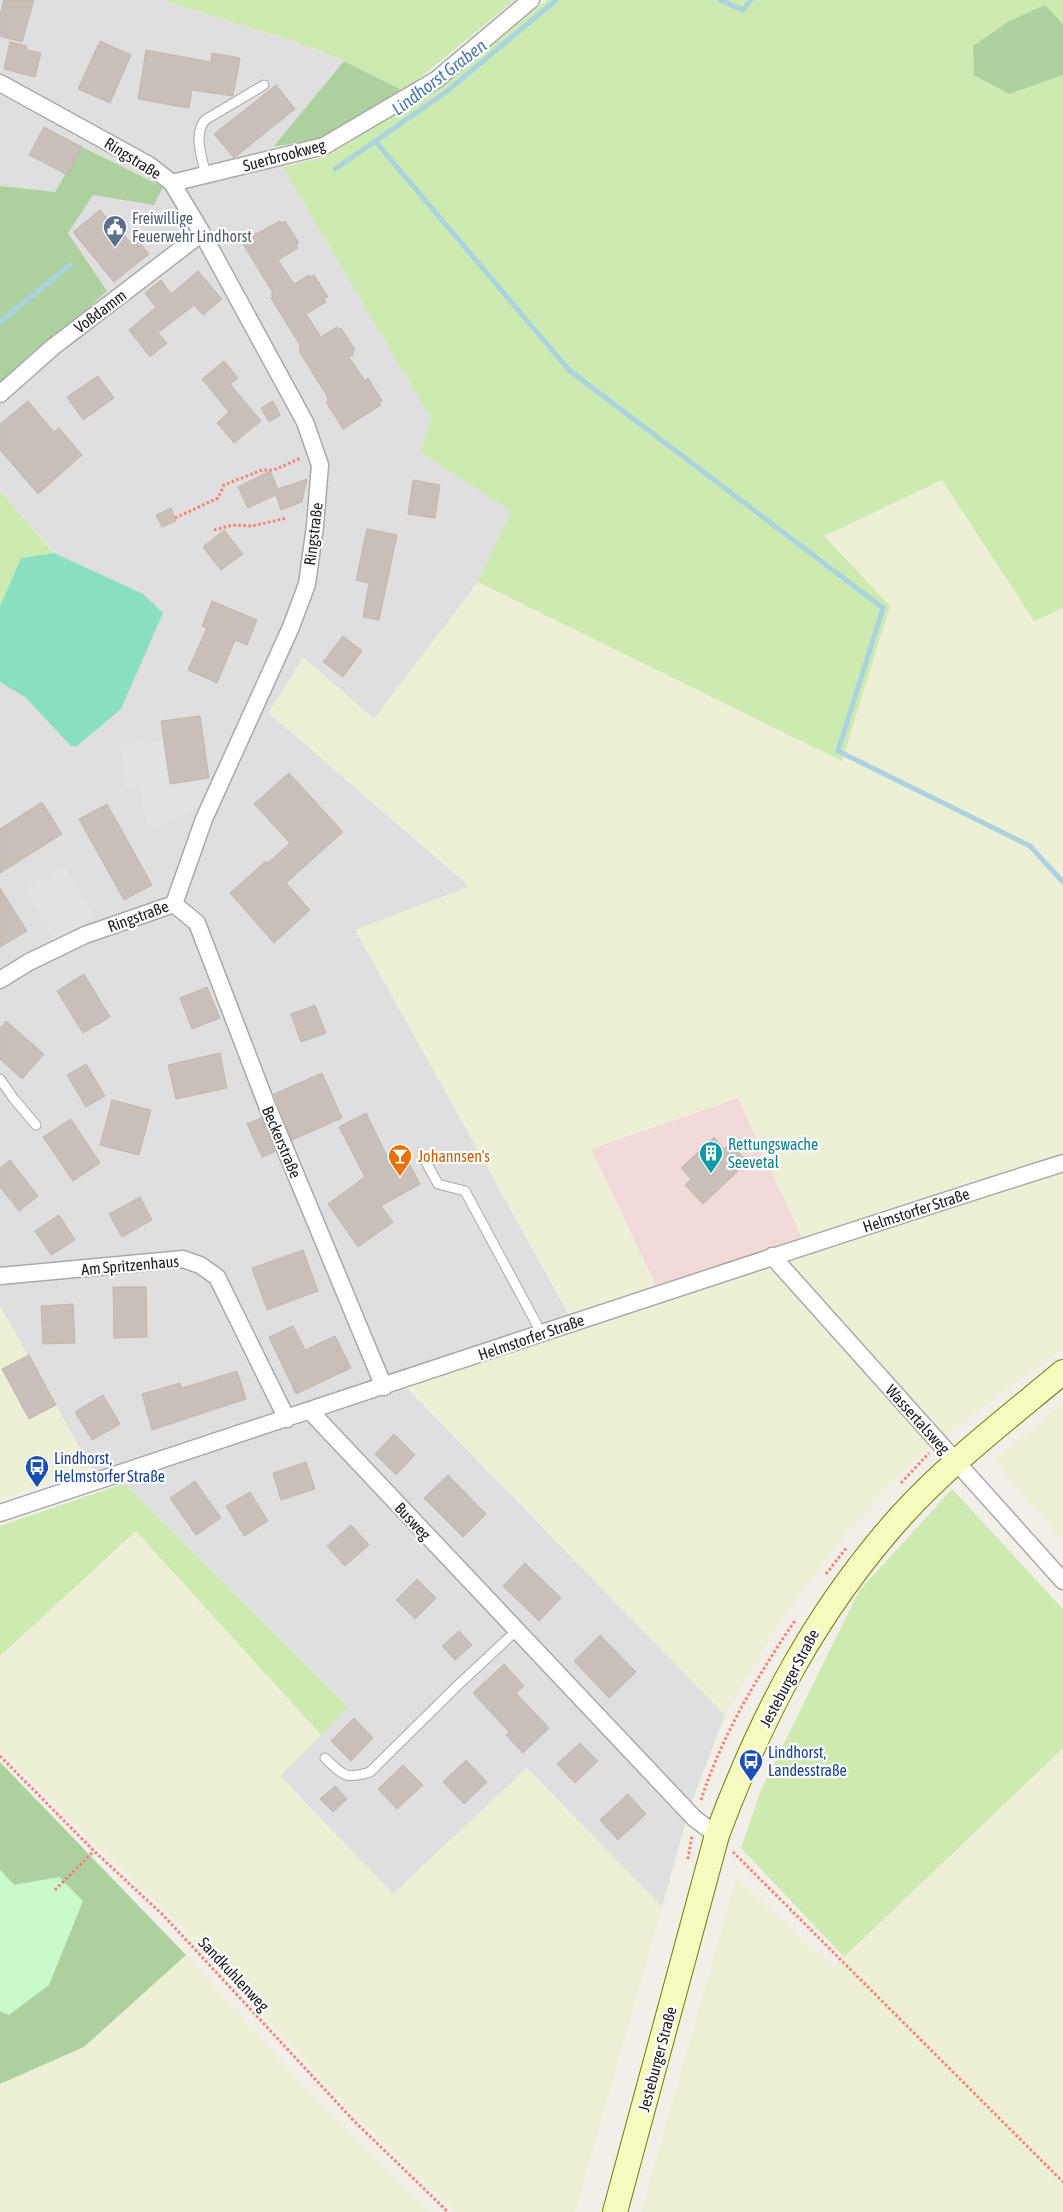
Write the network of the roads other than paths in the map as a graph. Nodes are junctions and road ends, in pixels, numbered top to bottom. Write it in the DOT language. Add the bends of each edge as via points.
graph roads {
  1 [pos="531,0"];
  2 [pos="0,83"];
  3 [pos="264,85"];
  4 [pos="206,175"];
  5 [pos="172,183"];
  6 [pos="202,232"];
  7 [pos="0,394"];
  8 [pos="174,904"];
  9 [pos="0,980"];
  10 [pos="0,1079"];
  11 [pos="36,1125"];
  12 [pos="426,1162"];
  13 [pos="1063,1163"];
  14 [pos="772,1256"];
  15 [pos="0,1276"];
  16 [pos="542,1334"];
  17 [pos="1063,1372"];
  18 [pos="384,1387"];
  19 [pos="310,1411"];
  20 [pos="287,1419"];
  21 [pos="957,1462"];
  22 [pos="0,1513"];
  23 [pos="1063,1581"];
  24 [pos="516,1631"];
  25 [pos="325,1758"];
  26 [pos="717,1835"];
  27 [pos="615,2212"];
  1 -- 4 [label="street, Suerbrookweg" via="436,80 324,146"];
  2 -- 5 [label="street, Ringstraße" via="149,165"];
  3 -- 4 [label="lane" via="202,124 200,155"];
  4 -- 5 [label="street, Suerbrookweg"];
  5 -- 6 [label="street, Ringstraße"];
  6 -- 7 [label="street, Voßdamm" via="53,347"];
  6 -- 8 [label="street, Ringstraße" via="305,422 320,465 307,584 291,627 204,820"];
  8 -- 9 [label="street, Ringstraße" via="85,934"];
  8 -- 18 [label="street, Beckerstraße" via="197,923 266,1103"];
  10 -- 11 [label="lane"];
  12 -- 16 [label="lane" via="438,1184 465,1191"];
  13 -- 14 [label="street, Helmstorfer Straße"];
  14 -- 16 [label="street, Helmstorfer Straße"];
  14 -- 21 [label="street, Wassertalsweg"];
  15 -- 20 [label="street, Am Spritzenhaus" via="183,1259 200,1265 217,1277"];
  16 -- 18 [label="street, Helmstorfer Straße"];
  17 -- 21 [label="main road, Jesteburger Straße"];
  18 -- 19 [label="street, Helmstorfer Straße"];
  19 -- 20 [label="street, Helmstorfer Straße"];
  19 -- 24 [label="street, Busweg"];
  20 -- 22 [label="street, Helmstorfer Straße"];
  21 -- 23 [label="street, Wassertalsweg"];
  21 -- 26 [label="main road, Jesteburger Straße" via="903,1514 854,1571 812,1633 777,1695 739,1777"];
  24 -- 25 [label="lane" via="370,1772 354,1777 340,1772"];
  24 -- 26 [label="street, Busweg" via="695,1819"];
  26 -- 27 [label="main road, Jesteburger Straße"];
}
